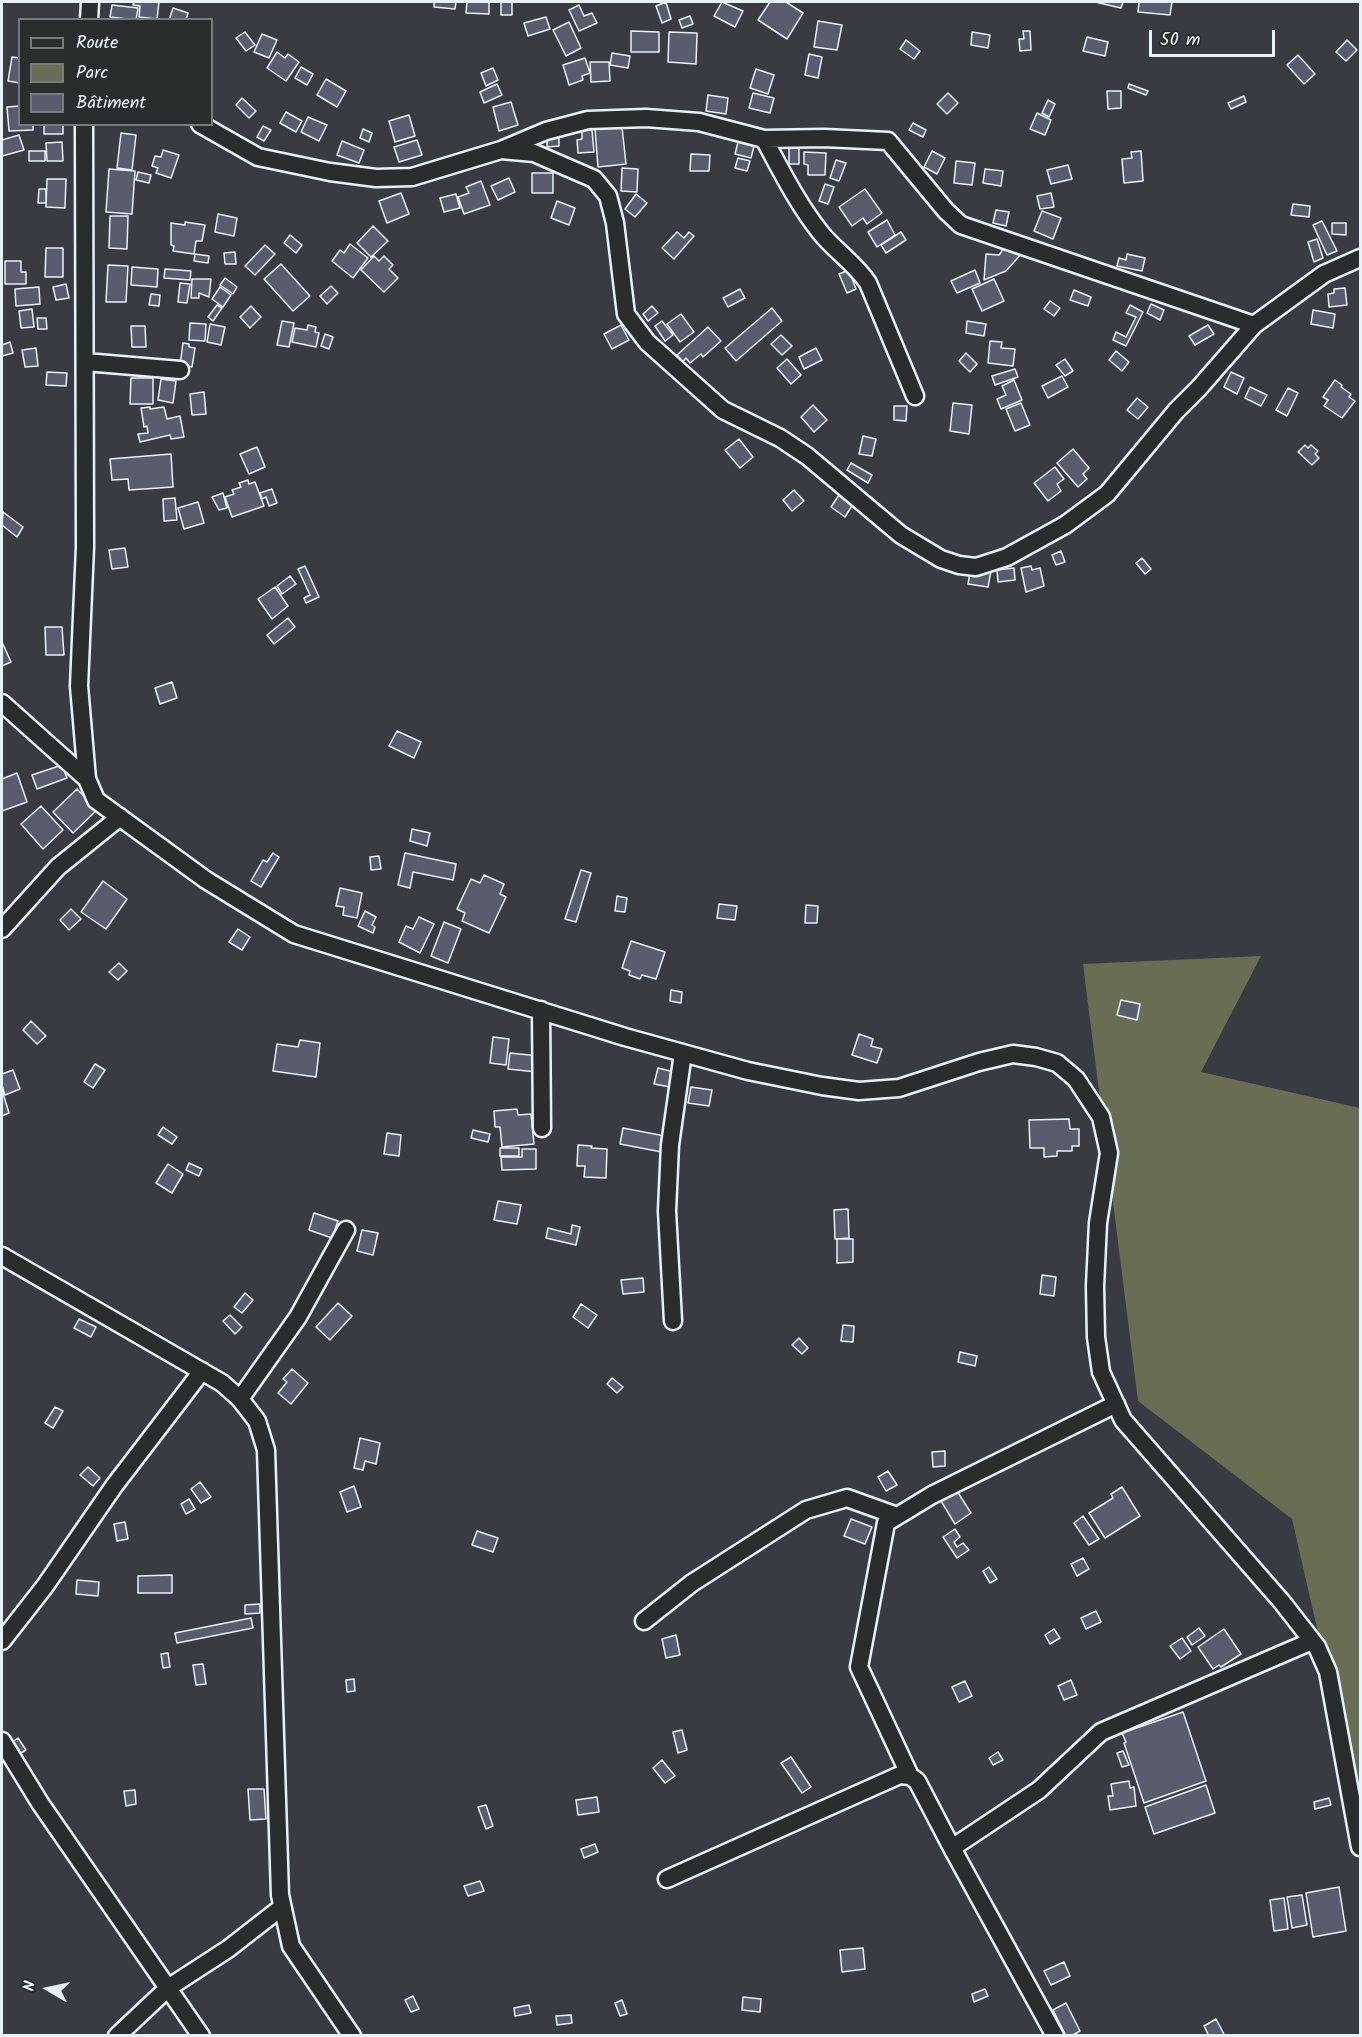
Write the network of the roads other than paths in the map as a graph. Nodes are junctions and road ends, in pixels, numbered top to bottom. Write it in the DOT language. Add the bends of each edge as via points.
graph roads {
  1 [pos="90,2"];
  2 [pos="89,18"];
  3 [pos="84,126"];
  4 [pos="204,126"];
  5 [pos="764,139"];
  6 [pos="501,150"];
  7 [pos="1360,258"];
  8 [pos="1254,325"];
  9 [pos="85,363"];
  10 [pos="180,370"];
  11 [pos="915,396"];
  12 [pos="2,703"];
  13 [pos="87,779"];
  14 [pos="120,817"];
  15 [pos="2,929"];
  16 [pos="541,1010"];
  17 [pos="683,1053"];
  18 [pos="542,1128"];
  19 [pos="346,1230"];
  20 [pos="2,1256"];
  21 [pos="673,1321"];
  22 [pos="202,1371"];
  23 [pos="240,1399"];
  24 [pos="1116,1404"];
  25 [pos="897,1516"];
  26 [pos="644,1621"];
  27 [pos="2,1641"];
  28 [pos="1312,1641"];
  29 [pos="2,1741"];
  30 [pos="910,1776"];
  31 [pos="1360,1847"];
  32 [pos="952,1848"];
  33 [pos="667,1880"];
  34 [pos="282,1907"];
  35 [pos="168,1988"];
  36 [pos="117,2036"];
  37 [pos="201,2036"];
  38 [pos="352,2036"];
  39 [pos="1056,2036"];
  1 -- 2 [label="street"];
  3 -- 9 [label="street"];
  4 -- 6 [label="street" via="258,157 376,178 412,177"];
  5 -- 6 [label="street" via="699,122 646,118 588,120"];
  5 -- 8 [label="street" via="888,141 961,225"];
  5 -- 11 [label="street" via="819,230 868,283"];
  6 -- 8 [label="street" via="534,153 594,179 608,196 626,314 647,342 723,410 780,438 901,535 959,565 976,567 1006,557 1065,525 1107,494"];
  7 -- 8 [label="street" via="1324,274"];
  9 -- 10 [label="street"];
  9 -- 13 [label="street" via="85,547 79,686"];
  12 -- 13 [label="street"];
  13 -- 14 [label="street" via="96,800"];
  14 -- 15 [label="street" via="58,867"];
  14 -- 16 [label="street" via="206,880 294,934"];
  16 -- 17 [label="street"];
  16 -- 18 [label="street"];
  17 -- 21 [label="street" via="670,1145 667,1211"];
  17 -- 24 [label="street" via="748,1071 859,1091 898,1088 1013,1054 1057,1063 1076,1078 1101,1118 1109,1152 1098,1223 1095,1326 1101,1372"];
  19 -- 23 [label="street" via="298,1317"];
  20 -- 22 [label="street"];
  22 -- 23 [label="street"];
  22 -- 27 [label="street"];
  23 -- 34 [label="street" via="257,1421 266,1450"];
  24 -- 25 [label="street"];
  24 -- 28 [label="street" via="1123,1420"];
  25 -- 26 [label="street" via="847,1498 806,1510 692,1584"];
  25 -- 30 [label="street" via="886,1523 859,1667"];
  28 -- 31 [label="street" via="1328,1672"];
  28 -- 32 [label="street" via="1101,1732 1039,1790"];
  29 -- 35 [label="street" via="40,1803"];
  30 -- 32 [label="street" via="917,1781"];
  30 -- 33 [label="street" via="900,1775"];
  32 -- 39 [label="street"];
  34 -- 35 [label="street"];
  34 -- 38 [label="street" via="291,1946"];
  35 -- 36 [label="street"];
  35 -- 37 [label="street"];
}
